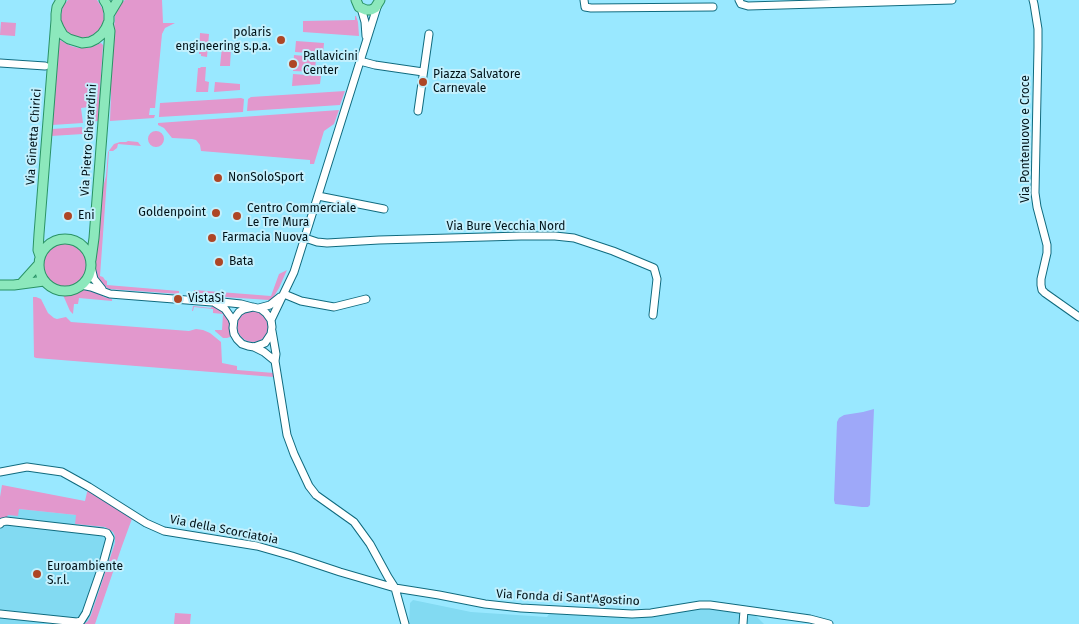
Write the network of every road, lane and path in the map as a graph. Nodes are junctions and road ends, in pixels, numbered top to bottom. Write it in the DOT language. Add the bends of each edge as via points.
graph roads {
  1 [pos="50,0"];
  2 [pos="61,0"];
  3 [pos="104,0"];
  4 [pos="118,0"];
  5 [pos="584,0"];
  6 [pos="739,0"];
  7 [pos="952,0"];
  8 [pos="1033,0"];
  9 [pos="356,2"];
  10 [pos="379,2"];
  11 [pos="713,7"];
  12 [pos="56,17"];
  13 [pos="109,19"];
  14 [pos="429,34"];
  15 [pos="366,43"];
  16 [pos="53,53"];
  17 [pos="360,61"];
  18 [pos="0,62"];
  19 [pos="45,66"];
  20 [pos="423,72"];
  21 [pos="51,85"];
  22 [pos="418,111"];
  23 [pos="318,196"];
  24 [pos="384,209"];
  25 [pos="304,238"];
  26 [pos="40,260"];
  27 [pos="91,264"];
  28 [pos="44,281"];
  29 [pos="0,283"];
  30 [pos="16,284"];
  31 [pos="81,285"];
  32 [pos="106,293"];
  33 [pos="284,294"];
  34 [pos="366,299"];
  35 [pos="212,302"];
  36 [pos="255,308"];
  37 [pos="653,315"];
  38 [pos="1079,317"];
  39 [pos="271,320"];
  40 [pos="233,322"];
  41 [pos="272,330"];
  42 [pos="254,347"];
  43 [pos="275,361"];
  44 [pos="0,472"];
  45 [pos="0,524"];
  46 [pos="395,588"];
  47 [pos="744,610"];
  48 [pos="0,614"];
  49 [pos="405,624"];
  50 [pos="743,624"];
  51 [pos="829,624"];
  1 -- 12 [label="main road"];
  2 -- 12 [label="main road"];
  3 -- 13 [label="main road"];
  4 -- 13 [label="main road"];
  5 -- 11 [label="street" via="585,7 591,8"];
  6 -- 7 [label="street" via="748,6"];
  8 -- 38 [label="street, Via Pontenuovo e Croce" via="1038,29 1035,193 1047,245 1041,285 1045,293"];
  9 -- 10 [label="main road" via="365,10 375,8"];
  9 -- 15 [label="street" via="366,26"];
  10 -- 15 [label="street"];
  12 -- 13 [label="main road" via="64,36 82,43 98,38"];
  12 -- 16 [label="main road, Via Ginetta Chirici"];
  13 -- 27 [label="main road, Via Pietro Gherardini"];
  14 -- 20 [label="street"];
  15 -- 17 [label="street"];
  16 -- 19 [label="street"];
  16 -- 21 [label="main road, Via Ginetta Chirici"];
  17 -- 20 [label="street"];
  17 -- 23 [label="street"];
  18 -- 19 [label="street"];
  19 -- 21 [label="street"];
  20 -- 22 [label="street"];
  21 -- 26 [label="main road, Via Ginetta Chirici" via="38,250"];
  23 -- 24 [label="street"];
  23 -- 25 [label="street"];
  25 -- 33 [label="street"];
  25 -- 37 [label="street, Via Bure Vecchia Nord" via="323,243 521,236 574,238 654,268 657,279"];
  26 -- 27 [label="main road" via="48,244 65,238 82,244 88,251"];
  26 -- 28 [label="main road"];
  26 -- 30 [label="main road"];
  27 -- 31 [label="main road" via="89,275"];
  27 -- 32 [label="street" via="94,279"];
  28 -- 30 [label="main road"];
  28 -- 31 [label="main road" via="62,291"];
  29 -- 30 [label="main road"];
  31 -- 32 [label="street"];
  32 -- 35 [label="street"];
  33 -- 34 [label="street" via="334,307"];
  33 -- 36 [label="street" via="273,303"];
  33 -- 39 [label="street"];
  35 -- 36 [label="street"];
  35 -- 40 [label="street" via="225,309"];
  36 -- 39 [label="street" via="266,313"];
  36 -- 40 [label="street" via="242,311"];
  39 -- 41 [label="street"];
  40 -- 42 [label="street" via="237,339"];
  41 -- 42 [label="street" via="265,343"];
  41 -- 43 [label="street"];
  42 -- 43 [label="street"];
  43 -- 46 [label="street" via="287,435 309,486 320,499 357,526"];
  44 -- 46 [label="street, Via della Scorciatoia" via="27,467 62,472 164,531 265,548"];
  45 -- 48 [label="street" via="6,521 102,532 110,538 82,620"];
  46 -- 47 [label="street, Via Fonda di Sant'Agostino" via="522,608 632,614 705,605"];
  46 -- 49 [label="street"];
  47 -- 50 [label="street"];
  47 -- 51 [label="street, Via Fonda di Sant'Agostino"];
}
